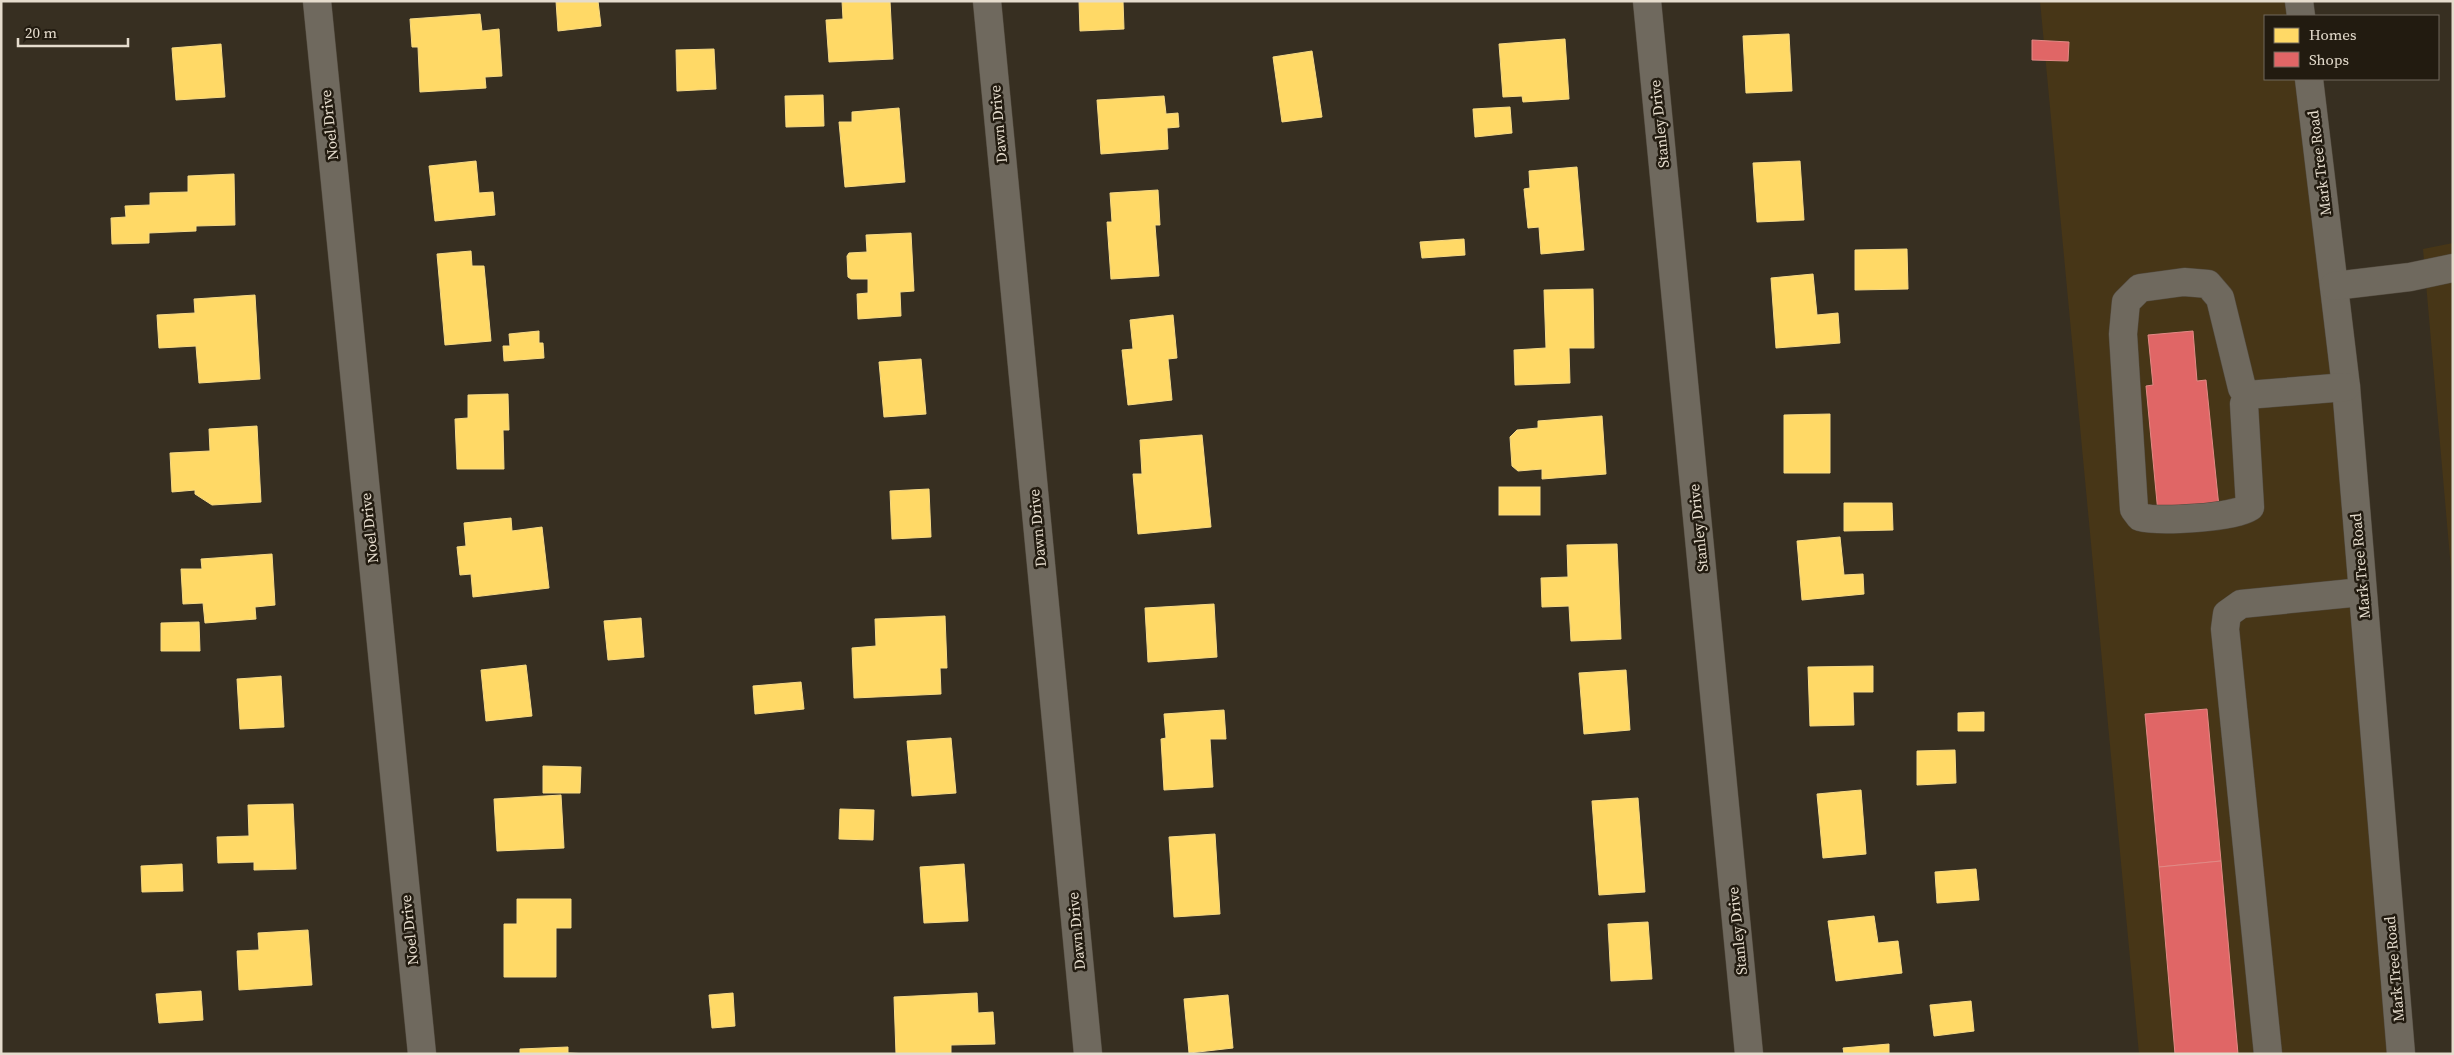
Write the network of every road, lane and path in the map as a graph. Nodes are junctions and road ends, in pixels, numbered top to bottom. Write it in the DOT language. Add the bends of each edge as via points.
graph roads {
  1 [pos="317,1"];
  2 [pos="987,1"];
  3 [pos="1646,1"];
  4 [pos="2299,1"];
  5 [pos="2301,15"];
  6 [pos="2309,80"];
  7 [pos="2453,268"];
  8 [pos="2334,286"];
  9 [pos="2346,388"];
  10 [pos="2247,395"];
  11 [pos="2362,592"];
  12 [pos="422,1054"];
  13 [pos="1088,1054"];
  14 [pos="1749,1054"];
  15 [pos="2268,1054"];
  16 [pos="2401,1054"];
  1 -- 12 [label="street, Noel Drive"];
  2 -- 13 [label="street, Dawn Drive"];
  3 -- 14 [label="street, Stanley Drive"];
  4 -- 5 [label="street"];
  6 -- 8 [label="street, Mark Tree Road"];
  7 -- 8 [label="street"];
  8 -- 9 [label="street, Mark Tree Road"];
  9 -- 10 [label="street"];
  9 -- 11 [label="street, Mark Tree Road"];
  10 -- 10 [label="street" via="2242,388 2220,298 2208,284 2184,282 2140,288 2126,302 2123,334 2134,509 2140,517 2152,520 2222,515 2241,513 2250,507 2244,404"];
  11 -- 15 [label="street" via="2241,604 2227,614 2225,629"];
  11 -- 16 [label="street, Mark Tree Road"];
}
